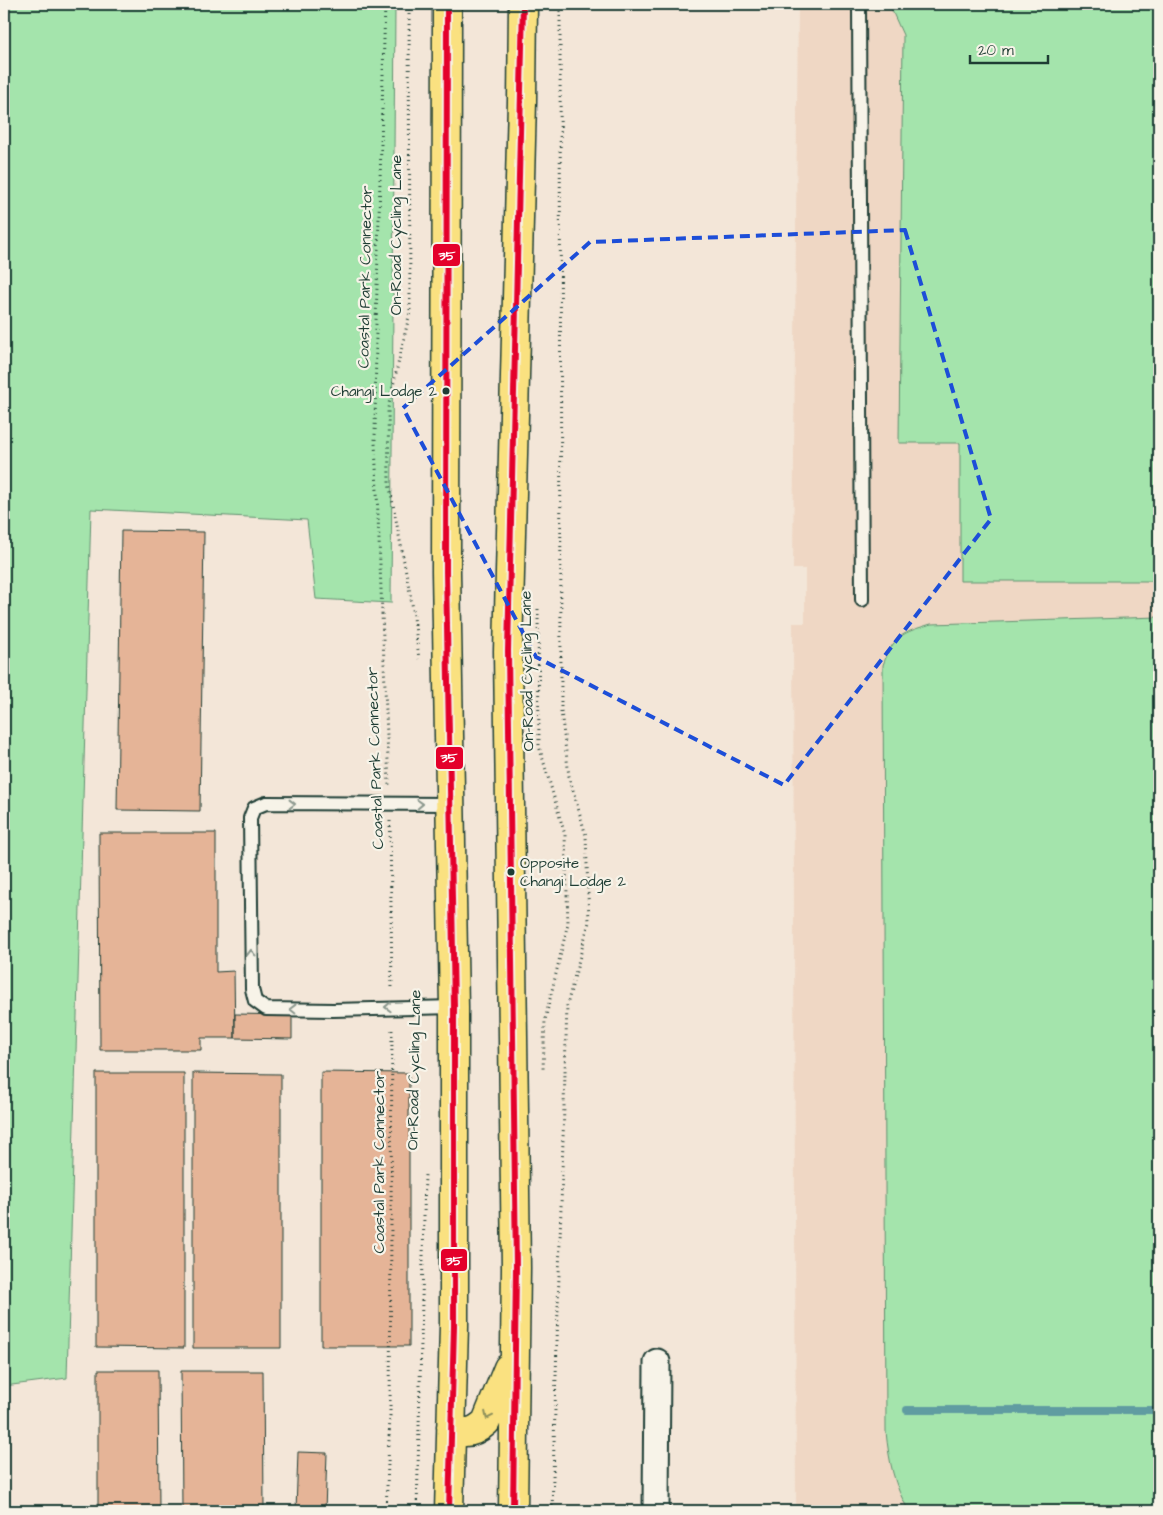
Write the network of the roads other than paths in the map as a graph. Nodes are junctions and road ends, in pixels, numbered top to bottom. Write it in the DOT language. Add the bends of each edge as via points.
graph roads {
  1 [pos="447,4"];
  2 [pos="523,4"];
  3 [pos="859,4"];
  4 [pos="862,600"];
  5 [pos="451,804"];
  6 [pos="454,1007"];
  7 [pos="514,1355"];
  8 [pos="657,1362"];
  9 [pos="451,1426"];
  10 [pos="449,1511"];
  11 [pos="513,1511"];
  12 [pos="656,1511"];
  1 -- 5 [label="main road" via="446,572"];
  2 -- 7 [label="main road" via="508,651 516,1268"];
  3 -- 4 [label="lane"];
  5 -- 6 [label="main road"];
  6 -- 5 [label="lane, one-way" via="266,1009 255,1001 252,989 250,818 254,808 266,804"];
  6 -- 9 [label="main road"];
  7 -- 9 [label="main road, one-way" via="486,1422 469,1433 460,1433"];
  7 -- 11 [label="main road"];
  8 -- 12 [label="street"];
  9 -- 10 [label="main road"];
}
